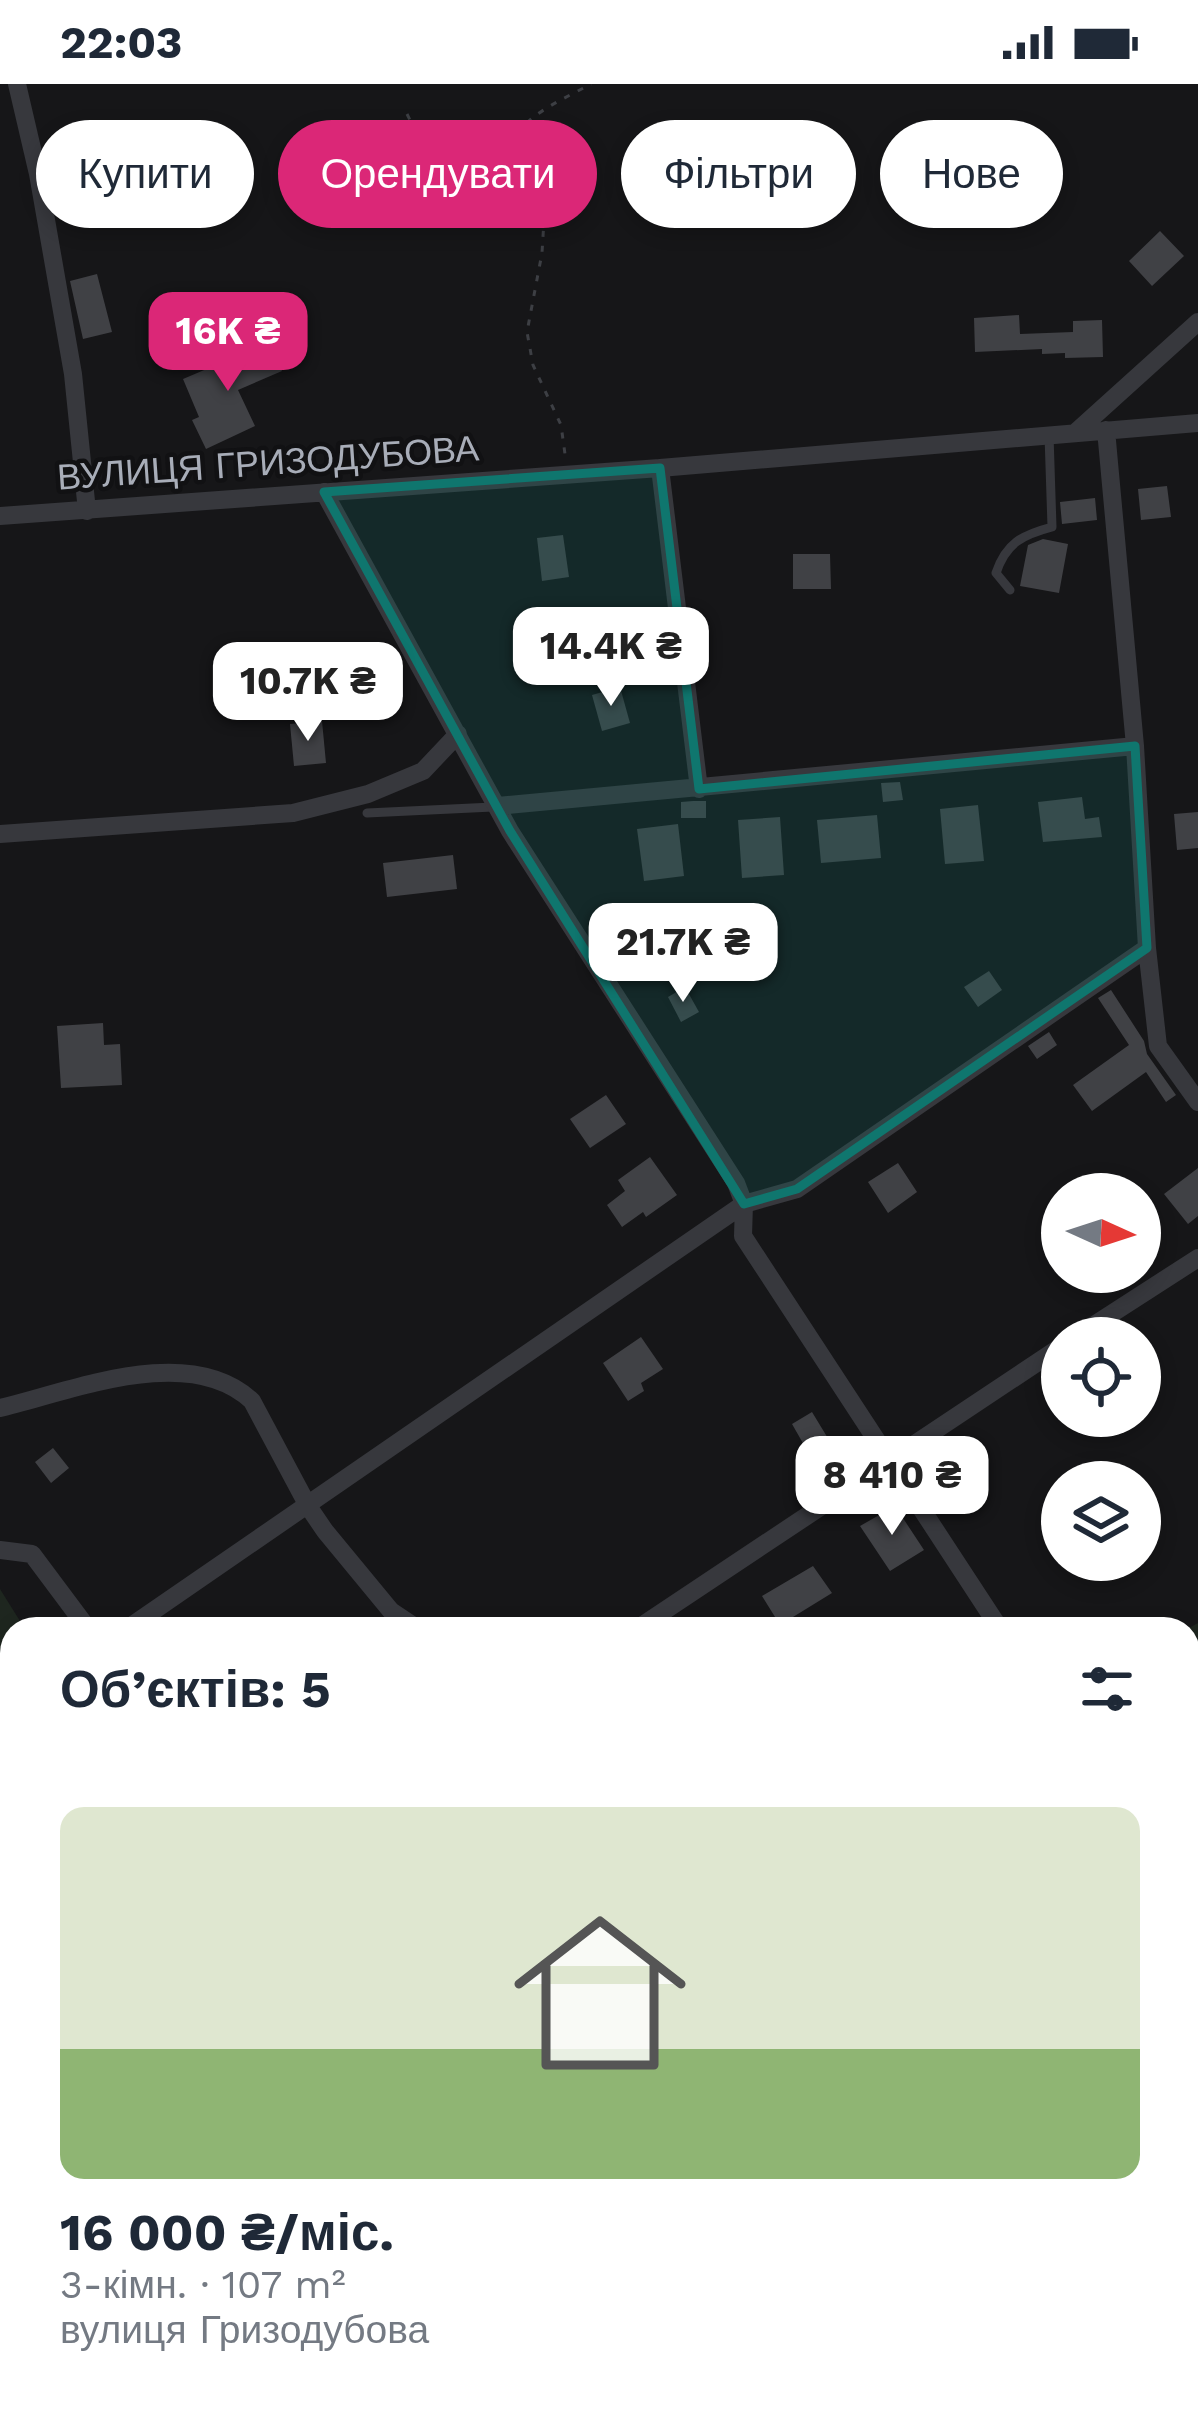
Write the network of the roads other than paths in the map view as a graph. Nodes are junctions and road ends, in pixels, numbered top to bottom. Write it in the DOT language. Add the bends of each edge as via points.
graph roads {
  1 [pos="17,84"];
  2 [pos="1198,322"];
  3 [pos="1198,423"];
  4 [pos="1106,430"];
  5 [pos="1075,433"];
  6 [pos="1048,435"];
  7 [pos="660,468"];
  8 [pos="324,492"];
  9 [pos="87,511"];
  10 [pos="0,516"];
  11 [pos="1010,590"];
  12 [pos="458,734"];
  13 [pos="1135,746"];
  14 [pos="699,789"];
  15 [pos="498,806"];
  16 [pos="367,813"];
  17 [pos="0,834"];
  18 [pos="1147,948"];
  19 [pos="1198,1102"];
  20 [pos="743,1204"];
  21 [pos="1198,1258"];
  22 [pos="1107,1317"];
  23 [pos="1041,1360"];
  24 [pos="0,1408"];
  25 [pos="887,1460"];
  26 [pos="308,1506"];
  27 [pos="0,1550"];
  28 [pos="79,1617"];
  29 [pos="145,1617"];
  30 [pos="400,1617"];
  31 [pos="655,1617"];
  32 [pos="992,1617"];
  1 -- 9 [label="street" via="73,374"];
  2 -- 5 [label="street"];
  3 -- 4 [label="street, ВУЛИЦЯ ГРИЗОДУБОВА"];
  4 -- 5 [label="street, ВУЛИЦЯ ГРИЗОДУБОВА"];
  4 -- 13 [label="street"];
  5 -- 6 [label="street, ВУЛИЦЯ ГРИЗОДУБОВА"];
  6 -- 7 [label="street, ВУЛИЦЯ ГРИЗОДУБОВА"];
  6 -- 11 [label="lane" via="1052,527 1002,554 996,573"];
  7 -- 8 [label="street, ВУЛИЦЯ ГРИЗОДУБОВА"];
  7 -- 14 [label="street"];
  8 -- 9 [label="street, ВУЛИЦЯ ГРИЗОДУБОВА"];
  8 -- 12 [label="street"];
  9 -- 10 [label="street, ВУЛИЦЯ ГРИЗОДУБОВА"];
  12 -- 15 [label="street"];
  12 -- 17 [label="street" via="423,771 293,813"];
  13 -- 14 [label="street"];
  13 -- 18 [label="street"];
  14 -- 15 [label="street"];
  15 -- 16 [label="lane"];
  15 -- 20 [label="street"];
  18 -- 19 [label="street" via="1158,1046"];
  18 -- 20 [label="street" via="797,1189"];
  20 -- 25 [label="street" via="743,1236"];
  20 -- 26 [label="street"];
  21 -- 22 [label="street"];
  23 -- 25 [label="street"];
  24 -- 26 [label="street" via="112,1377 205,1375 252,1401"];
  25 -- 31 [label="street"];
  25 -- 32 [label="street"];
  26 -- 29 [label="street"];
  26 -- 30 [label="street"];
  27 -- 28 [label="street" via="32,1553"];
}
